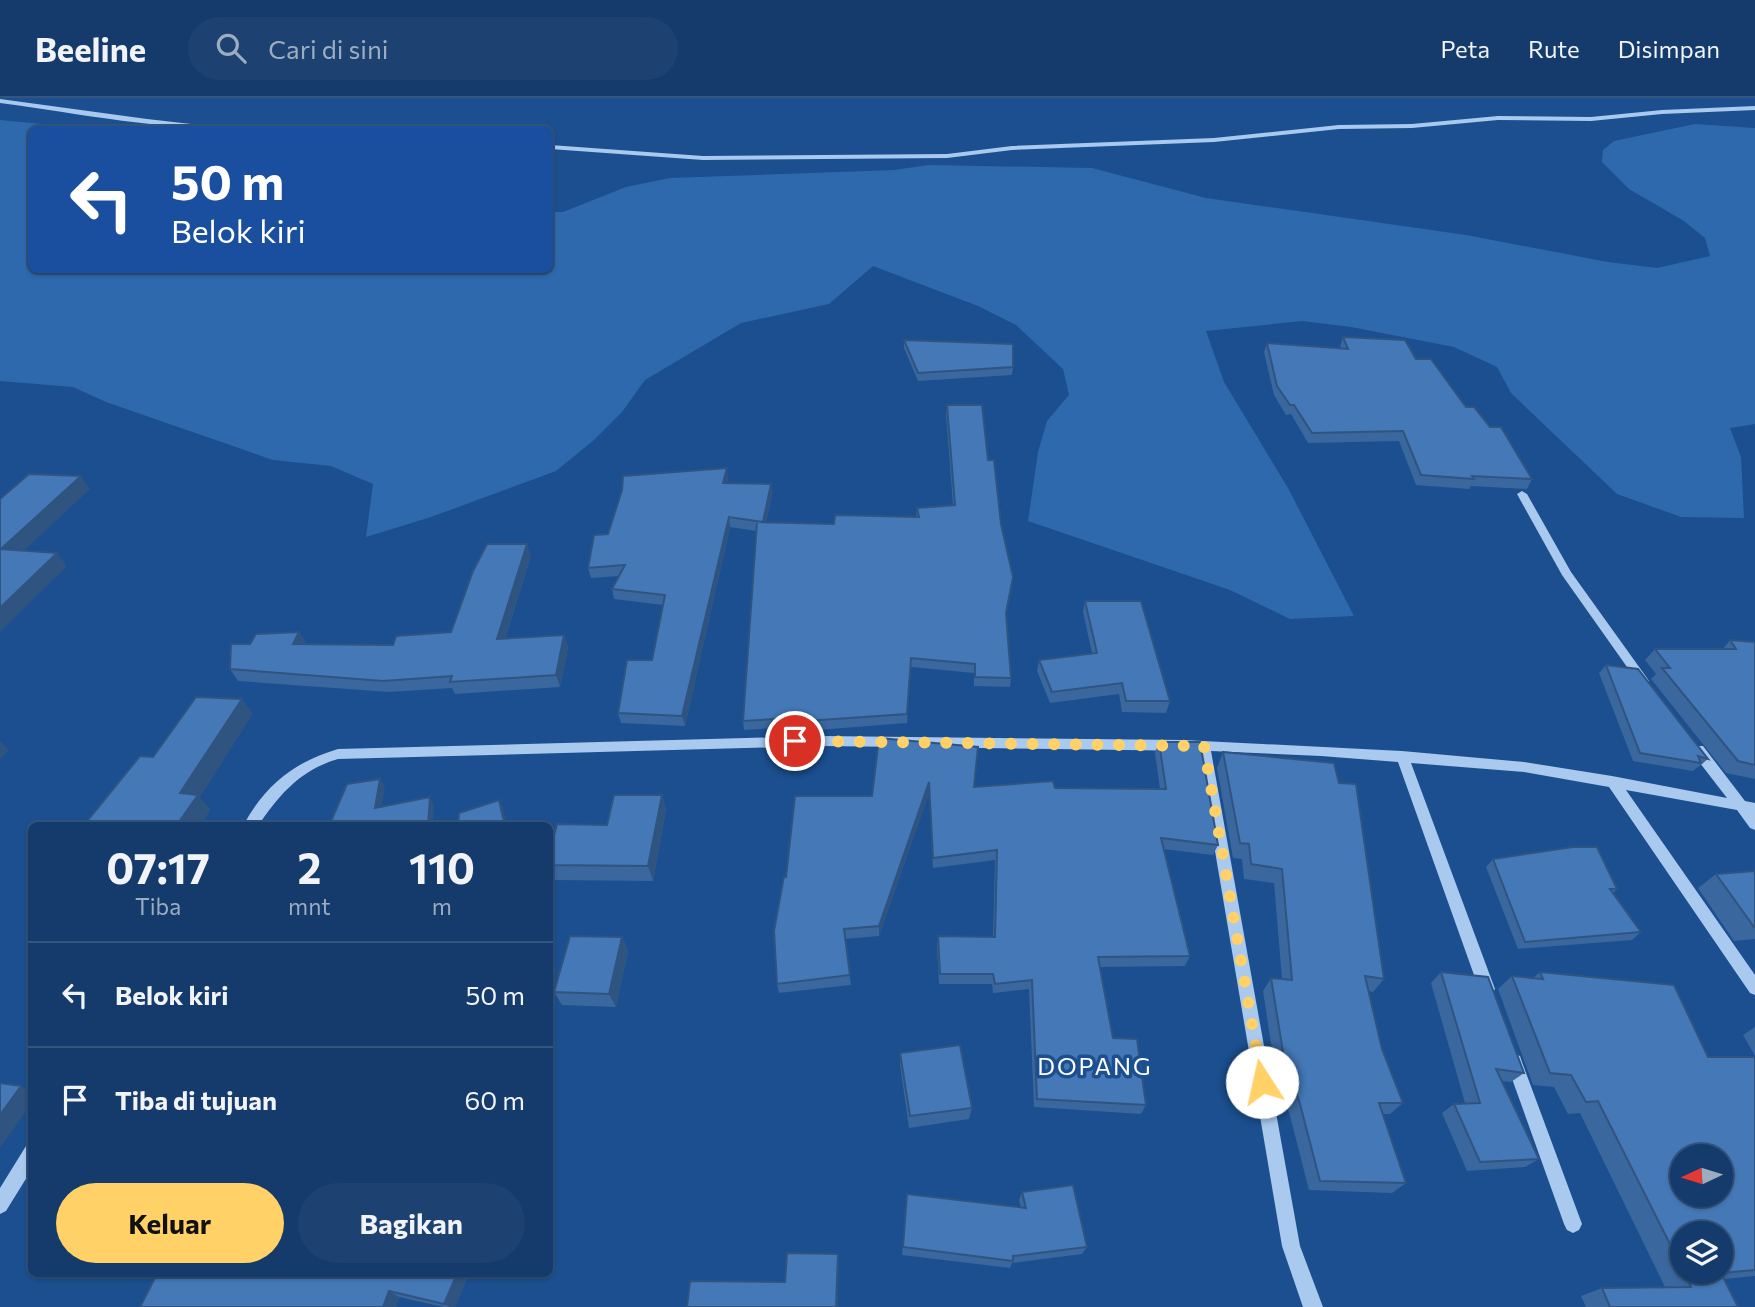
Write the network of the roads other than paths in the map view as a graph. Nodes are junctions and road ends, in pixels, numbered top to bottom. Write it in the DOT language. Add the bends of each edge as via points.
graph roads {
  1 [pos="0,101"];
  2 [pos="1755,108"];
  3 [pos="200,126"];
  4 [pos="553,147"];
  5 [pos="1522,494"];
  6 [pos="1652,693"];
  7 [pos="1693,745"];
  8 [pos="1204,746"];
  9 [pos="1402,756"];
  10 [pos="1612,781"];
  11 [pos="1749,808"];
  12 [pos="253,822"];
  13 [pos="1755,824"];
  14 [pos="1755,988"];
  15 [pos="1492,1003"];
  16 [pos="1507,1042"];
  17 [pos="28,1159"];
  18 [pos="0,1205"];
  19 [pos="1573,1224"];
  20 [pos="1312,1307"];
  1 -- 3 [label="street"];
  2 -- 4 [label="street" via="1328,128 1214,140 1004,149 947,156 716,158"];
  5 -- 6 [label="street" via="1566,573"];
  7 -- 11 [label="street"];
  8 -- 9 [label="street"];
  8 -- 12 [label="street" via="823,741 348,752 296,771"];
  8 -- 20 [label="street" via="1291,1246"];
  9 -- 10 [label="street"];
  9 -- 15 [label="street"];
  10 -- 11 [label="street"];
  10 -- 14 [label="street"];
  11 -- 13 [label="street"];
  16 -- 19 [label="street"];
  17 -- 18 [label="street"];
}
